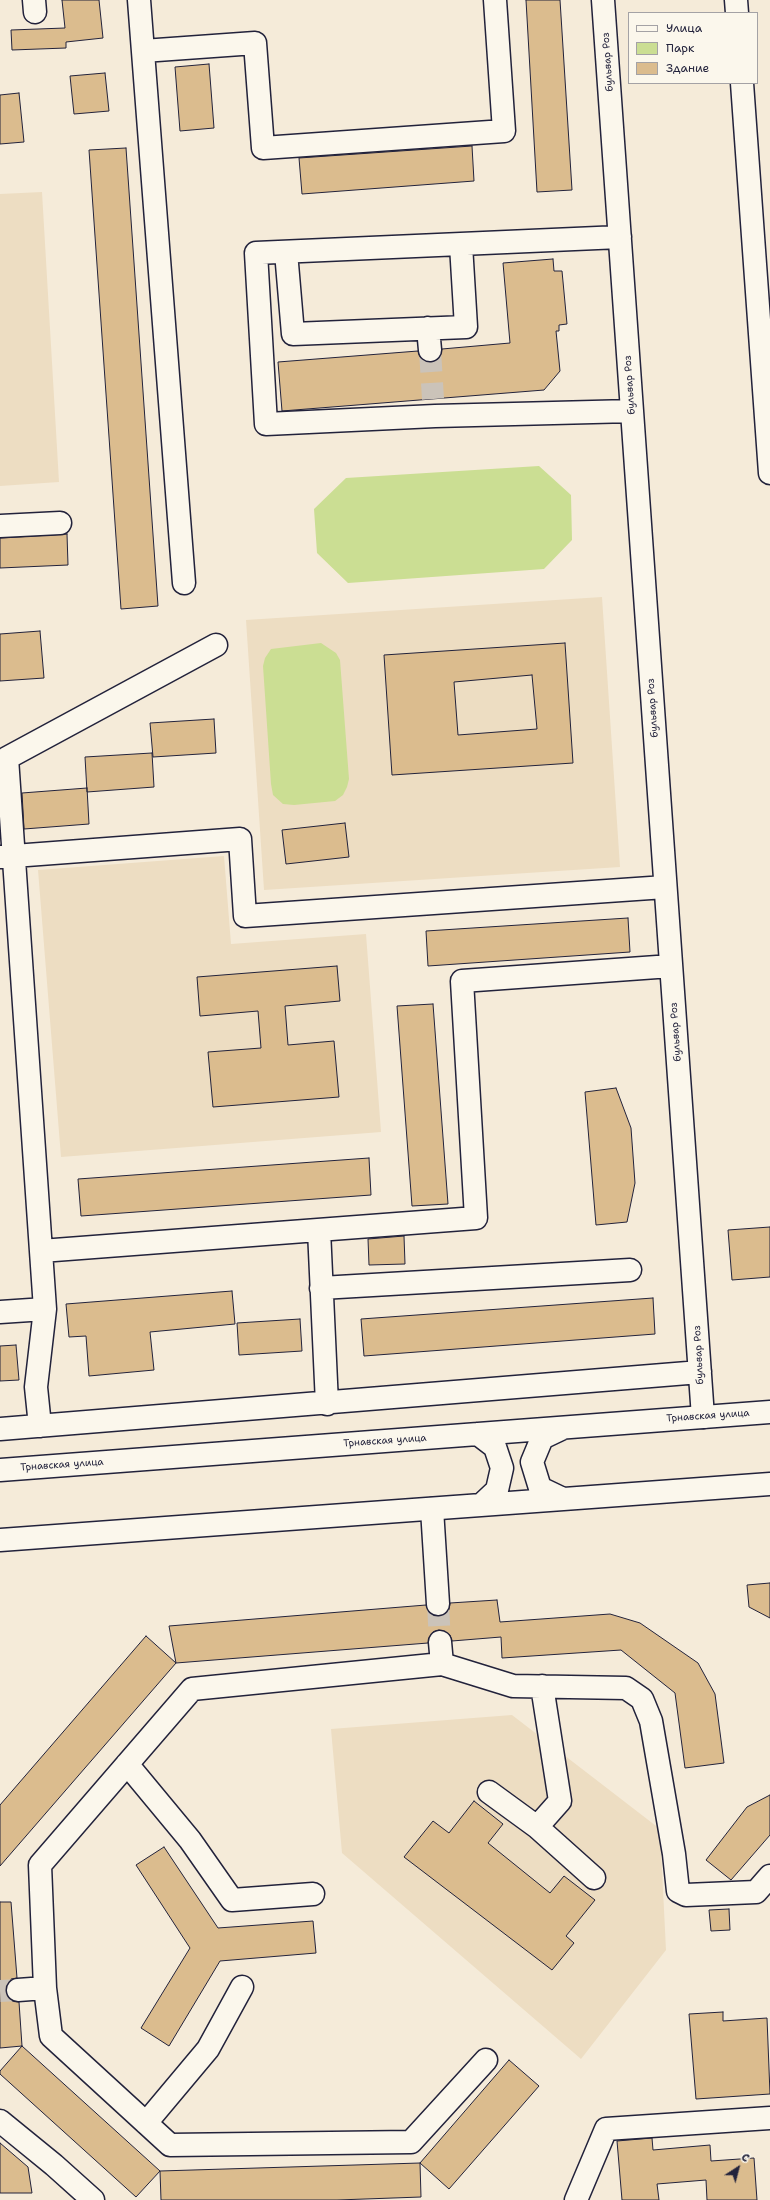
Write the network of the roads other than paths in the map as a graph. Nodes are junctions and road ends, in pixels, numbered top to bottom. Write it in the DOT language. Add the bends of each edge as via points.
graph roads {
  1 [pos="139,0"];
  2 [pos="495,0"];
  3 [pos="603,0"];
  4 [pos="736,0"];
  5 [pos="737,12"];
  6 [pos="143,51"];
  7 [pos="742,84"];
  8 [pos="620,237"];
  9 [pos="461,245"];
  10 [pos="286,252"];
  11 [pos="764,307"];
  12 [pos="428,328"];
  13 [pos="293,334"];
  14 [pos="261,336"];
  15 [pos="430,350"];
  16 [pos="632,411"];
  17 [pos="770,473"];
  18 [pos="60,523"];
  19 [pos="0,526"];
  20 [pos="184,583"];
  21 [pos="216,645"];
  22 [pos="6,857"];
  23 [pos="665,887"];
  24 [pos="671,966"];
  25 [pos="319,1230"];
  26 [pos="41,1251"];
  27 [pos="630,1270"];
  28 [pos="321,1288"];
  29 [pos="45,1309"];
  30 [pos="0,1312"];
  31 [pos="700,1372"];
  32 [pos="327,1404"];
  33 [pos="770,1412"];
  34 [pos="703,1417"];
  35 [pos="40,1426"];
  36 [pos="566,1427"];
  37 [pos="0,1429"];
  38 [pos="478,1434"];
  39 [pos="0,1470"];
  40 [pos="770,1484"];
  41 [pos="563,1499"];
  42 [pos="481,1505"];
  43 [pos="432,1509"];
  44 [pos="0,1540"];
  45 [pos="438,1604"];
  46 [pos="440,1642"];
  47 [pos="442,1664"];
  48 [pos="542,1686"];
  49 [pos="127,1764"];
  50 [pos="489,1792"];
  51 [pos="537,1827"];
  52 [pos="770,1876"];
  53 [pos="594,1878"];
  54 [pos="313,1894"];
  55 [pos="242,1987"];
  56 [pos="45,1988"];
  57 [pos="18,1990"];
  58 [pos="486,2060"];
  59 [pos="770,2118"];
  60 [pos="0,2121"];
  61 [pos="146,2124"];
  62 [pos="93,2200"];
  63 [pos="576,2200"];
  1 -- 6 [label="street"];
  2 -- 6 [label="street" via="504,131 263,148 255,43"];
  3 -- 8 [label="street, бульвар Роз"];
  4 -- 5 [label="street"];
  6 -- 20 [label="street"];
  7 -- 11 [label="street"];
  8 -- 9 [label="street"];
  8 -- 16 [label="street, бульвар Роз"];
  9 -- 10 [label="street"];
  9 -- 12 [label="street" via="466,327"];
  10 -- 13 [label="street"];
  10 -- 14 [label="street" via="256,253"];
  11 -- 17 [label="street"];
  12 -- 13 [label="street"];
  12 -- 15 [label="street"];
  13 -- 14 [label="street"];
  14 -- 16 [label="street" via="266,424 434,408"];
  16 -- 23 [label="street, бульвар Роз"];
  18 -- 19 [label="street"];
  21 -- 22 [label="street" via="6,758"];
  22 -- 23 [label="street" via="240,839 245,916"];
  22 -- 26 [label="street"];
  23 -- 24 [label="street, бульвар Роз"];
  24 -- 25 [label="street" via="462,981 476,1218"];
  24 -- 31 [label="street, бульвар Роз"];
  25 -- 26 [label="street"];
  25 -- 28 [label="street"];
  26 -- 29 [label="street"];
  27 -- 28 [label="street"];
  28 -- 32 [label="street"];
  29 -- 30 [label="street"];
  29 -- 35 [label="street" via="36,1388"];
  31 -- 32 [label="street"];
  31 -- 34 [label="street, бульвар Роз"];
  32 -- 35 [label="street"];
  33 -- 34 [label="street, Трнавская улица"];
  34 -- 36 [label="street, Трнавская улица"];
  35 -- 37 [label="street"];
  36 -- 38 [label="street, Трнавская улица"];
  36 -- 41 [label="street" via="542,1438 532,1462 540,1488"];
  38 -- 39 [label="street, Трнавская улица"];
  38 -- 42 [label="street" via="495,1447 502,1468 497,1490"];
  40 -- 41 [label="street"];
  41 -- 42 [label="street"];
  42 -- 43 [label="street"];
  43 -- 44 [label="street"];
  43 -- 45 [label="street"];
  46 -- 47 [label="street"];
  47 -- 48 [label="street" via="513,1686"];
  47 -- 49 [label="street" via="192,1689"];
  48 -- 51 [label="street" via="560,1801"];
  48 -- 52 [label="street" via="626,1688 642,1700 650,1721 674,1854 678,1891 686,1895 756,1892"];
  49 -- 54 [label="street" via="190,1840 232,1900"];
  49 -- 56 [label="street" via="40,1865"];
  50 -- 51 [label="street"];
  51 -- 53 [label="street"];
  55 -- 61 [label="street" via="208,2049"];
  56 -- 57 [label="street"];
  56 -- 61 [label="street" via="51,2036"];
  58 -- 61 [label="street" via="411,2142 170,2145"];
  59 -- 63 [label="street" via="606,2129"];
  60 -- 62 [label="street"];
}
